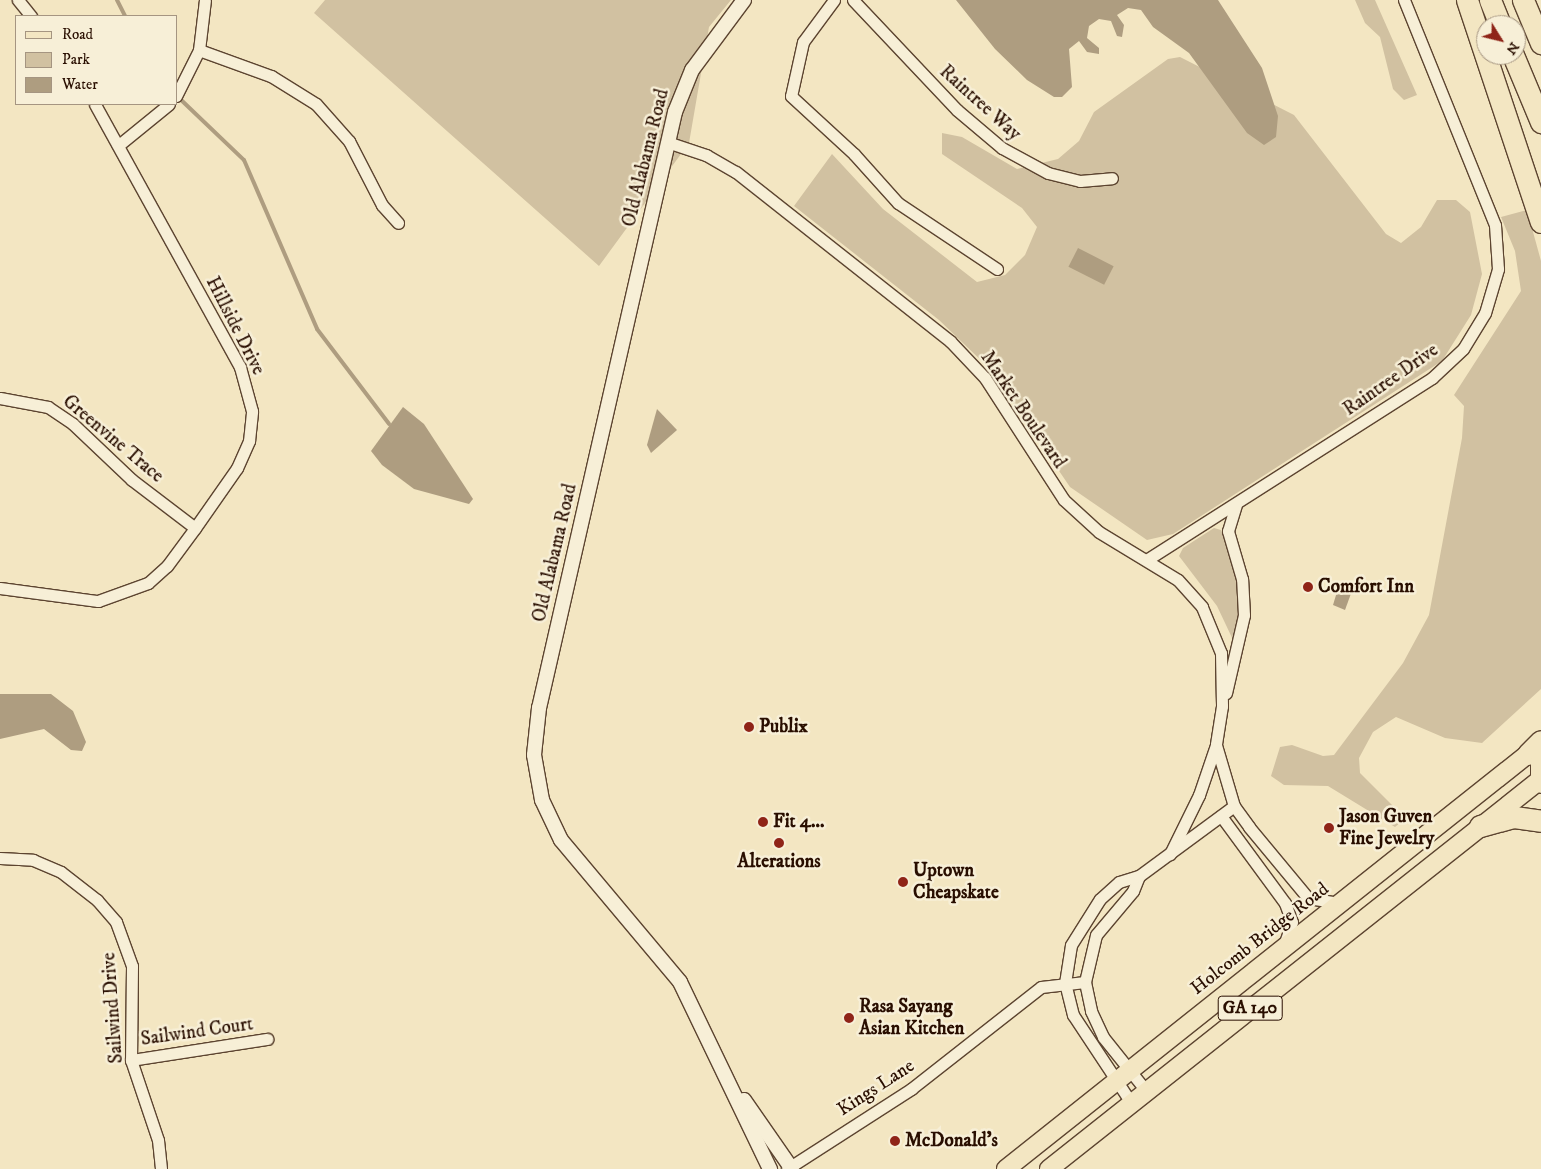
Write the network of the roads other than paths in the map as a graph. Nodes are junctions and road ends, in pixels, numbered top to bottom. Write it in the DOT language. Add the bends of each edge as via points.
graph roads {
  1 [pos="18,0"];
  2 [pos="205,0"];
  3 [pos="744,0"];
  4 [pos="834,0"];
  5 [pos="853,0"];
  6 [pos="1404,0"];
  7 [pos="1467,0"];
  8 [pos="1490,0"];
  9 [pos="1523,0"];
  10 [pos="30,15"];
  11 [pos="1496,15"];
  12 [pos="1541,43"];
  13 [pos="199,50"];
  14 [pos="1517,65"];
  15 [pos="178,92"];
  16 [pos="96,105"];
  17 [pos="169,105"];
  18 [pos="1541,122"];
  19 [pos="667,142"];
  20 [pos="120,144"];
  21 [pos="1112,178"];
  22 [pos="1541,222"];
  23 [pos="398,223"];
  24 [pos="997,269"];
  25 [pos="0,398"];
  26 [pos="1238,502"];
  27 [pos="195,528"];
  28 [pos="1148,559"];
  29 [pos="0,588"];
  30 [pos="1222,706"];
  31 [pos="1216,745"];
  32 [pos="1539,763"];
  33 [pos="1234,806"];
  34 [pos="1221,816"];
  35 [pos="1541,821"];
  36 [pos="1480,826"];
  37 [pos="1170,854"];
  38 [pos="0,858"];
  39 [pos="1139,876"];
  40 [pos="1341,902"];
  41 [pos="1282,949"];
  42 [pos="1086,982"];
  43 [pos="1065,983"];
  44 [pos="267,1039"];
  45 [pos="132,1060"];
  46 [pos="1130,1070"];
  47 [pos="731,1080"];
  48 [pos="1116,1081"];
  49 [pos="1147,1092"];
  50 [pos="1132,1104"];
  51 [pos="790,1168"];
  52 [pos="160,1169"];
  53 [pos="770,1169"];
  54 [pos="1006,1169"];
  55 [pos="1049,1169"];
  1 -- 10 [label="street"];
  2 -- 13 [label="street"];
  3 -- 19 [label="street, Old Alabama Road" via="692,70"];
  4 -- 24 [label="street" via="803,42 791,96 854,154 898,203"];
  5 -- 21 [label="street, Raintree Way" via="957,110 1002,148 1048,173 1080,181"];
  6 -- 26 [label="street, Raintree Drive" via="1492,215 1498,259 1490,302 1466,345 1436,375"];
  7 -- 22 [label="highway"];
  8 -- 11 [label="highway"];
  9 -- 12 [label="highway"];
  13 -- 15 [label="street"];
  13 -- 23 [label="street" via="271,76 316,104 349,141 382,205"];
  14 -- 18 [label="highway"];
  16 -- 20 [label="street, Hillside Drive"];
  17 -- 20 [label="street"];
  19 -- 28 [label="street, Market Boulevard" via="706,154 736,172 950,341 985,378 1064,500 1099,532"];
  19 -- 47 [label="street, Old Alabama Road" via="539,708 534,755 542,800 561,840 669,966"];
  20 -- 27 [label="street, Hillside Drive" via="240,366 250,395 251,426 244,455"];
  25 -- 27 [label="street, Greenvine Trace" via="48,407 73,424 132,480"];
  26 -- 28 [label="street, Raintree Drive"];
  26 -- 30 [label="street" via="1228,531 1242,579 1244,615"];
  27 -- 29 [label="street, Hillside Drive" via="167,566 123,595 75,601"];
  28 -- 30 [label="street, Market Boulevard" via="1178,580 1211,624 1221,653"];
  30 -- 31 [label="street, Market Boulevard"];
  31 -- 33 [label="street, Market Boulevard"];
  31 -- 37 [label="street, Market Boulevard" via="1192,811"];
  32 -- 36 [label="main road, Holcomb Bridge Road / GA 140"];
  32 -- 40 [label="main road, Holcomb Bridge Road / GA 140"];
  33 -- 34 [label="street, Market Boulevard"];
  33 -- 40 [label="street" via="1301,892 1315,902"];
  34 -- 37 [label="street, Market Boulevard"];
  34 -- 41 [label="street" via="1290,912 1290,933"];
  35 -- 36 [label="highway" via="1514,817"];
  36 -- 49 [label="main road, Holcomb Bridge Road / GA 140"];
  37 -- 39 [label="street, Market Boulevard"];
  38 -- 45 [label="street, Sailwind Drive" via="33,860 62,872 97,900 116,922 132,966"];
  39 -- 42 [label="street, Market Boulevard" via="1133,891 1096,935"];
  39 -- 43 [label="street, Market Boulevard" via="1120,882 1088,913 1071,945"];
  40 -- 41 [label="main road, Holcomb Bridge Road / GA 140"];
  41 -- 46 [label="main road, Holcomb Bridge Road / GA 140"];
  42 -- 43 [label="street, Kings Lane"];
  42 -- 46 [label="street, Market Boulevard" via="1097,1024"];
  43 -- 48 [label="street, Market Boulevard" via="1081,1032"];
  43 -- 51 [label="street, Kings Lane" via="1036,991 894,1101"];
  44 -- 45 [label="street, Sailwind Court"];
  45 -- 52 [label="street, Sailwind Drive" via="158,1140"];
  46 -- 48 [label="main road, Holcomb Bridge Road / GA 140"];
  46 -- 49 [label="street, Market Boulevard"];
  47 -- 51 [label="street, Old Alabama Road"];
  47 -- 53 [label="street, Old Alabama Road" via="752,1137"];
  48 -- 50 [label="street, Market Boulevard"];
  48 -- 54 [label="main road, Holcomb Bridge Road / GA 140"];
  49 -- 50 [label="main road, Holcomb Bridge Road / GA 140"];
  50 -- 55 [label="main road, Holcomb Bridge Road / GA 140"];
}
